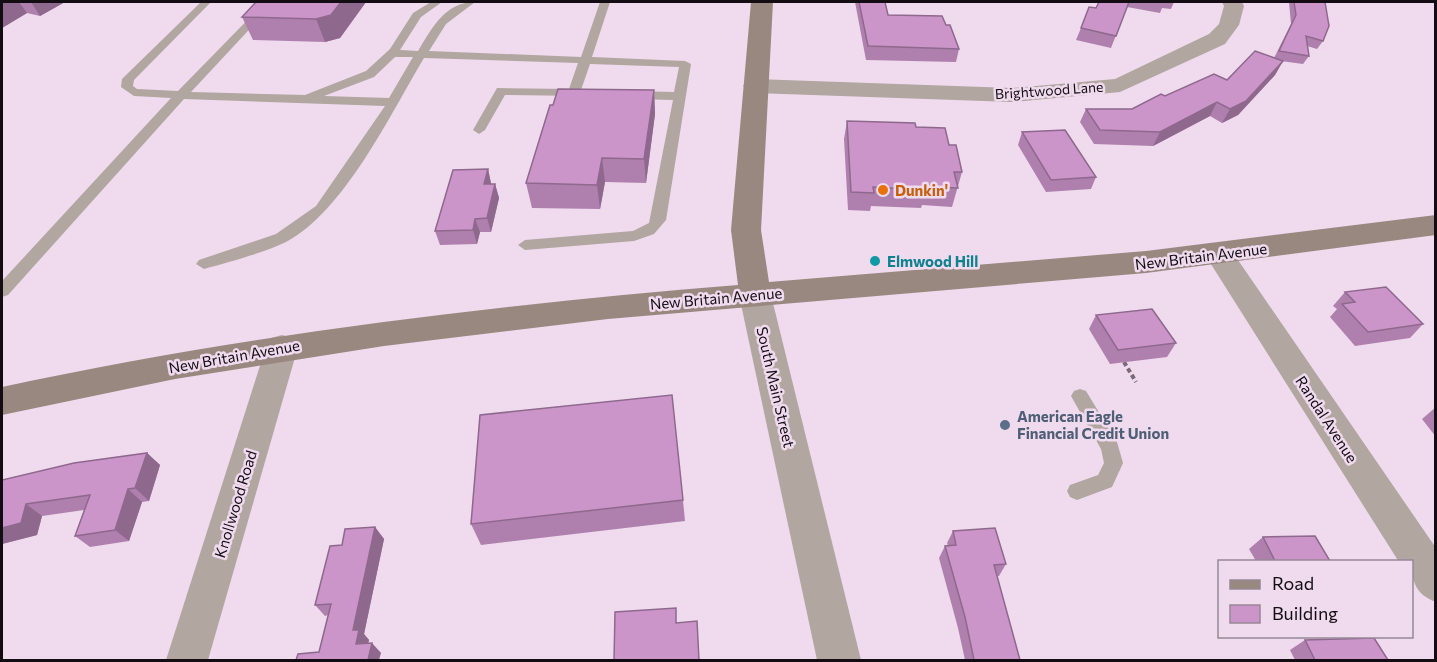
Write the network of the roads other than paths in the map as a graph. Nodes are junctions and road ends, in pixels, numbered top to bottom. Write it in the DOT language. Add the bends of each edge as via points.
graph roads {
  1 [pos="207,2"];
  2 [pos="270,2"];
  3 [pos="470,2"];
  4 [pos="605,2"];
  5 [pos="762,2"];
  6 [pos="1232,2"];
  7 [pos="432,5"];
  8 [pos="451,14"];
  9 [pos="392,53"];
  10 [pos="420,55"];
  11 [pos="583,62"];
  12 [pos="755,86"];
  13 [pos="574,93"];
  14 [pos="597,93"];
  15 [pos="621,94"];
  16 [pos="181,95"];
  17 [pos="680,96"];
  18 [pos="303,99"];
  19 [pos="392,102"];
  20 [pos="478,130"];
  21 [pos="1436,225"];
  22 [pos="525,244"];
  23 [pos="1219,254"];
  24 [pos="204,264"];
  25 [pos="2,291"];
  26 [pos="755,295"];
  27 [pos="282,347"];
  28 [pos="1080,396"];
  29 [pos="2,401"];
  30 [pos="1077,491"];
  31 [pos="1436,583"];
  32 [pos="187,660"];
  33 [pos="839,660"];
  1 -- 16 [label="lane" via="128,79 127,87 134,92"];
  2 -- 16 [label="lane"];
  3 -- 8 [label="lane"];
  4 -- 11 [label="lane"];
  5 -- 12 [label="main road, South Main Street"];
  6 -- 12 [label="street, Brightwood Lane" via="1229,25 1217,39 1120,85 1012,95"];
  7 -- 8 [label="lane"];
  7 -- 9 [label="lane" via="417,15"];
  8 -- 10 [label="lane"];
  9 -- 10 [label="lane"];
  9 -- 18 [label="lane" via="370,74"];
  10 -- 11 [label="lane"];
  10 -- 19 [label="lane"];
  11 -- 13 [label="lane"];
  11 -- 17 [label="lane" via="685,64"];
  12 -- 26 [label="main road, South Main Street" via="746,230"];
  13 -- 14 [label="lane"];
  13 -- 20 [label="lane" via="501,91"];
  15 -- 17 [label="lane"];
  16 -- 18 [label="lane"];
  16 -- 25 [label="lane"];
  17 -- 22 [label="lane" via="659,220 654,227 626,237"];
  18 -- 19 [label="lane"];
  19 -- 24 [label="lane" via="321,209 281,238"];
  21 -- 23 [label="main road, New Britain Avenue"];
  23 -- 26 [label="main road, New Britain Avenue"];
  23 -- 31 [label="street, Randal Avenue"];
  26 -- 27 [label="main road, New Britain Avenue" via="597,309"];
  26 -- 33 [label="street, South Main Street"];
  27 -- 29 [label="main road, New Britain Avenue"];
  27 -- 32 [label="street, Knollwood Road"];
  28 -- 30 [label="lane" via="1110,448 1114,463 1105,481"];
}
